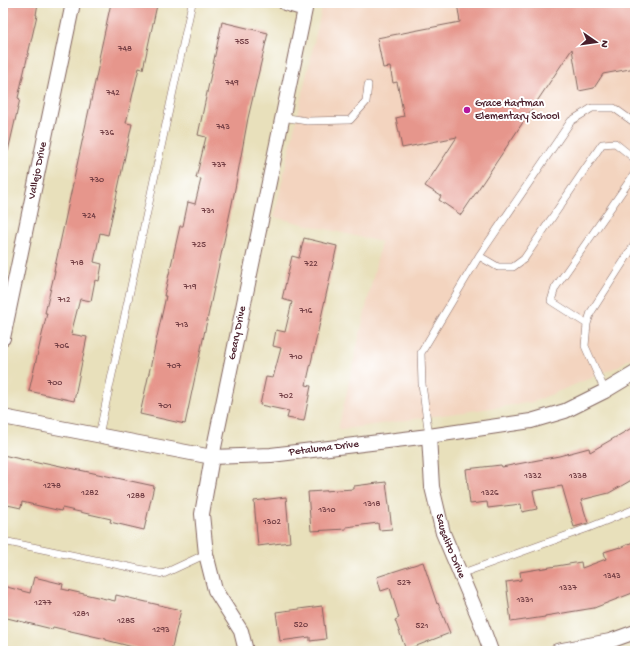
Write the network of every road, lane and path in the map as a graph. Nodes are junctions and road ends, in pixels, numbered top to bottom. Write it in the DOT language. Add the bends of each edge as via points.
graph roads {
  1 [pos="72,3"];
  2 [pos="192,3"];
  3 [pos="286,3"];
  4 [pos="368,85"];
  5 [pos="282,116"];
  6 [pos="635,123"];
  7 [pos="635,159"];
  8 [pos="635,173"];
  9 [pos="635,244"];
  10 [pos="479,256"];
  11 [pos="587,324"];
  12 [pos="3,338"];
  13 [pos="635,372"];
  14 [pos="605,391"];
  15 [pos="3,417"];
  16 [pos="99,435"];
  17 [pos="429,436"];
  18 [pos="212,457"];
  19 [pos="635,509"];
  20 [pos="3,541"];
  21 [pos="206,554"];
  22 [pos="460,574"];
  23 [pos="635,632"];
  24 [pos="246,651"];
  25 [pos="490,651"];
  26 [pos="557,651"];
  1 -- 12 [label="street, Vallejo Drive"];
  2 -- 16 [label="lane"];
  3 -- 5 [label="street, Geary Drive" via="305,8"];
  4 -- 5 [label="lane" via="366,102 350,120 307,121"];
  5 -- 18 [label="street, Geary Drive"];
  6 -- 10 [label="lane" via="614,108 592,108 571,121"];
  7 -- 10 [label="lane" via="615,143 602,144 524,260 513,267 498,268"];
  8 -- 11 [label="lane" via="554,288 551,301"];
  9 -- 11 [label="lane"];
  10 -- 17 [label="lane" via="421,354"];
  11 -- 14 [label="lane" via="585,346"];
  13 -- 14 [label="street, Petaluma Drive"];
  14 -- 17 [label="street, Petaluma Drive" via="565,411 531,421"];
  15 -- 16 [label="street, Petaluma Drive"];
  16 -- 18 [label="street, Petaluma Drive"];
  17 -- 18 [label="street, Petaluma Drive" via="271,455"];
  17 -- 22 [label="street, Sausalito Drive" via="432,487 443,533"];
  18 -- 21 [label="street, Geary Drive" via="202,514"];
  19 -- 22 [label="lane"];
  20 -- 21 [label="lane" via="163,574"];
  21 -- 24 [label="street, Geary Drive" via="215,590 241,631"];
  22 -- 25 [label="street, Sausalito Drive"];
  23 -- 26 [label="street" via="610,641"];
}
